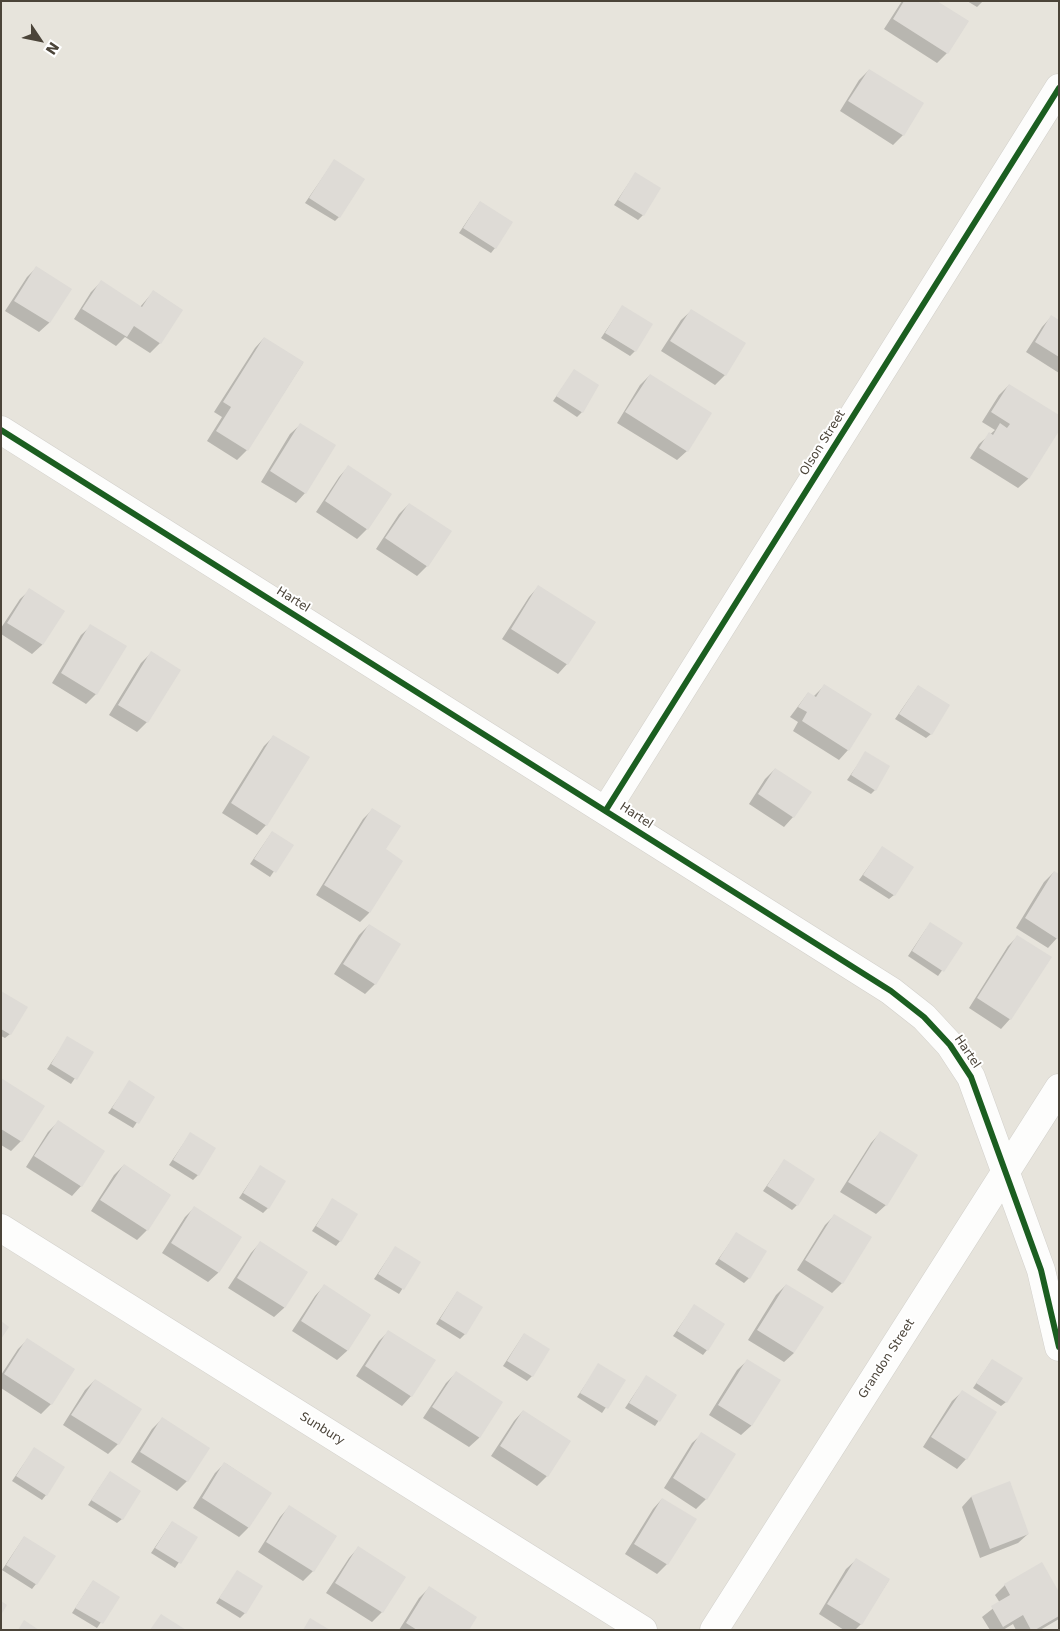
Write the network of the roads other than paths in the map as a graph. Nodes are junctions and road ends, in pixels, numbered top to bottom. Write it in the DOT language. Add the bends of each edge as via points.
graph roads {
  1 [pos="1059,88"];
  2 [pos="1,430"];
  3 [pos="606,810"];
  4 [pos="1059,1088"];
  5 [pos="1006,1173"];
  6 [pos="1,1228"];
  7 [pos="1059,1347"];
  8 [pos="643,1630"];
  9 [pos="714,1630"];
  1 -- 3 [label="street, Olson Street"];
  2 -- 3 [label="street, Hartel"];
  3 -- 5 [label="street, Hartel" via="891,991 924,1017 950,1045 971,1077"];
  4 -- 5 [label="street, Grandon Street"];
  5 -- 7 [label="street, Hartel" via="1041,1270"];
  5 -- 9 [label="street, Grandon Street"];
  6 -- 8 [label="street, Sunbury"];
}
